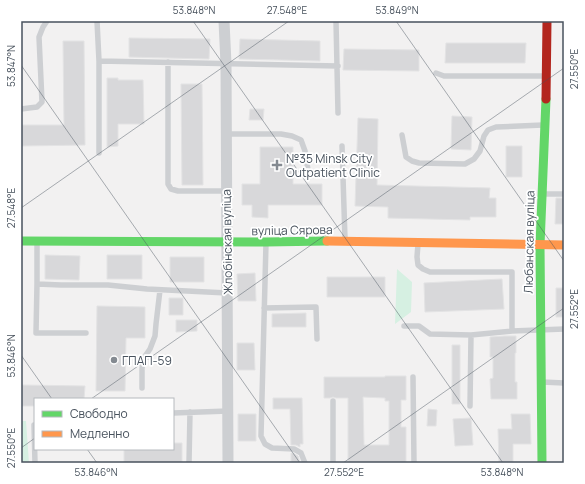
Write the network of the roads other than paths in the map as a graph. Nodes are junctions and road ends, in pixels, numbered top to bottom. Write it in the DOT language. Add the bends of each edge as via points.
graph roads {
  1 [pos="47,21"];
  2 [pos="97,21"];
  3 [pos="224,21"];
  4 [pos="336,21"];
  5 [pos="547,21"];
  6 [pos="99,61"];
  7 [pos="168,62"];
  8 [pos="226,64"];
  9 [pos="338,66"];
  10 [pos="436,73"];
  11 [pos="546,76"];
  12 [pos="21,109"];
  13 [pos="338,113"];
  14 [pos="545,125"];
  15 [pos="226,134"];
  16 [pos="402,135"];
  17 [pos="342,146"];
  18 [pos="99,153"];
  19 [pos="308,170"];
  20 [pos="226,191"];
  21 [pos="542,194"];
  22 [pos="564,194"];
  23 [pos="21,241"];
  24 [pos="37,241"];
  25 [pos="345,241"];
  26 [pos="226,242"];
  27 [pos="266,242"];
  28 [pos="418,242"];
  29 [pos="564,244"];
  30 [pos="540,245"];
  31 [pos="36,284"];
  32 [pos="160,290"];
  33 [pos="227,293"];
  34 [pos="264,308"];
  35 [pos="404,326"];
  36 [pos="564,329"];
  37 [pos="540,330"];
  38 [pos="512,331"];
  39 [pos="86,333"];
  40 [pos="471,335"];
  41 [pos="317,339"];
  42 [pos="413,377"];
  43 [pos="542,382"];
  44 [pos="564,383"];
  45 [pos="142,388"];
  46 [pos="333,402"];
  47 [pos="470,406"];
  48 [pos="228,411"];
  49 [pos="190,412"];
  50 [pos="174,413"];
  51 [pos="35,450"];
  52 [pos="35,463"];
  53 [pos="189,463"];
  54 [pos="228,463"];
  55 [pos="305,463"];
  56 [pos="333,463"];
  57 [pos="414,463"];
  58 [pos="542,463"];
  1 -- 12 [label="lane" via="39,38 42,102 37,107"];
  2 -- 6 [label="lane"];
  3 -- 8 [label="street, Жлобінская вуліца"];
  4 -- 9 [label="lane"];
  5 -- 11 [label="street, Любанская вуліца"];
  6 -- 7 [label="lane"];
  6 -- 18 [label="lane"];
  7 -- 8 [label="lane"];
  7 -- 20 [label="lane" via="168,184 171,189 178,191"];
  8 -- 9 [label="lane"];
  8 -- 15 [label="street, Жлобінская вуліца"];
  9 -- 13 [label="lane"];
  10 -- 11 [label="lane" via="444,76"];
  11 -- 14 [label="street, Любанская вуліца"];
  14 -- 16 [label="lane" via="496,126 488,130 484,136 480,151 474,159 465,164 412,161 406,157"];
  14 -- 21 [label="street, Любанская вуліца"];
  15 -- 19 [label="lane" via="292,136 301,140"];
  15 -- 20 [label="street, Жлобінская вуліца"];
  17 -- 25 [label="lane"];
  20 -- 26 [label="street, Жлобінская вуліца"];
  21 -- 22 [label="lane"];
  21 -- 30 [label="street, Любанская вуліца"];
  23 -- 24 [label="street, вуліца Сярова"];
  24 -- 26 [label="street, вуліца Сярова"];
  24 -- 31 [label="lane"];
  25 -- 27 [label="street, вуліца Сярова"];
  25 -- 28 [label="street, вуліца Сярова"];
  26 -- 27 [label="street, вуліца Сярова"];
  26 -- 33 [label="street, Жлобінская вуліца"];
  27 -- 34 [label="lane"];
  28 -- 30 [label="street, вуліца Сярова"];
  28 -- 38 [label="lane" via="418,266 430,272 512,272"];
  29 -- 30 [label="street, вуліца Сярова"];
  30 -- 37 [label="street, Любанская вуліца"];
  31 -- 32 [label="lane" via="108,285"];
  31 -- 39 [label="lane" via="36,333"];
  32 -- 33 [label="lane"];
  32 -- 45 [label="lane" via="156,336 143,359"];
  33 -- 48 [label="street, Жлобінская вуліца"];
  34 -- 41 [label="lane" via="316,306"];
  34 -- 55 [label="lane" via="261,436 264,444 272,448 294,449 301,453"];
  35 -- 40 [label="lane" via="419,326 430,334"];
  36 -- 37 [label="lane"];
  37 -- 38 [label="lane"];
  37 -- 43 [label="street, Любанская вуліца"];
  38 -- 40 [label="lane"];
  40 -- 47 [label="lane"];
  42 -- 57 [label="lane"];
  43 -- 44 [label="lane"];
  43 -- 58 [label="street, Любанская вуліца"];
  46 -- 56 [label="lane"];
  48 -- 49 [label="lane"];
  48 -- 54 [label="street, Жлобінская вуліца"];
  49 -- 50 [label="lane"];
  49 -- 53 [label="lane"];
  51 -- 52 [label="lane"];
}
